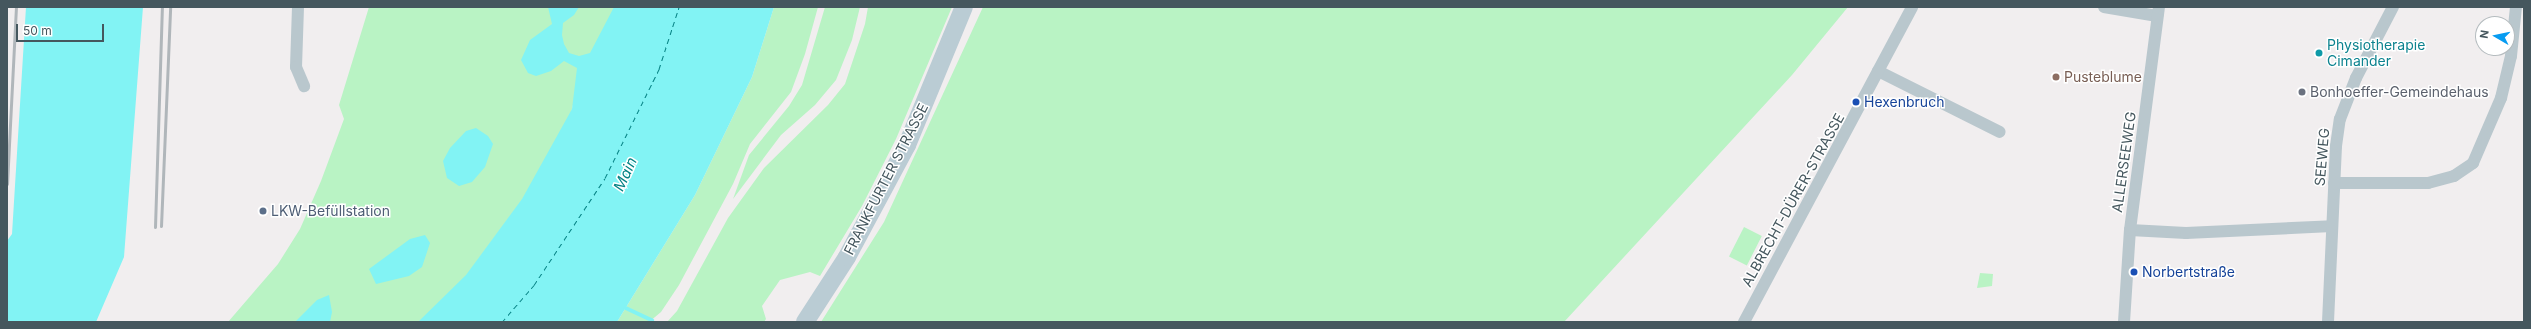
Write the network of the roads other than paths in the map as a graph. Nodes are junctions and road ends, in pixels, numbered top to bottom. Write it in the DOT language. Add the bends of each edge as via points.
graph roads {
  1 [pos="298,7"];
  2 [pos="964,7"];
  3 [pos="1912,7"];
  4 [pos="2104,7"];
  5 [pos="2392,7"];
  6 [pos="2516,7"];
  7 [pos="2158,11"];
  8 [pos="1878,71"];
  9 [pos="304,86"];
  10 [pos="2000,132"];
  11 [pos="2334,183"];
  12 [pos="2332,226"];
  13 [pos="2130,230"];
  14 [pos="805,322"];
  15 [pos="1744,322"];
  16 [pos="2124,322"];
  17 [pos="2328,322"];
  1 -- 9 [label="street" via="296,67"];
  2 -- 14 [label="main road, FRANKFURTER STRASSE" via="907,145 848,257"];
  3 -- 8 [label="street, ALBRECHT-DÜRER-STRASSE"];
  4 -- 7 [label="street"];
  5 -- 11 [label="street, SEEWEG" via="2347,97 2338,133"];
  6 -- 11 [label="street" via="2511,56 2501,98 2473,163 2454,176 2428,183"];
  7 -- 13 [label="street, ALLERSEEWEG"];
  8 -- 10 [label="street"];
  8 -- 15 [label="street, ALBRECHT-DÜRER-STRASSE"];
  11 -- 12 [label="street, SEEWEG"];
  12 -- 13 [label="street" via="2192,233"];
  12 -- 17 [label="street, SEEWEG"];
  13 -- 16 [label="street, ALLERSEEWEG"];
}
